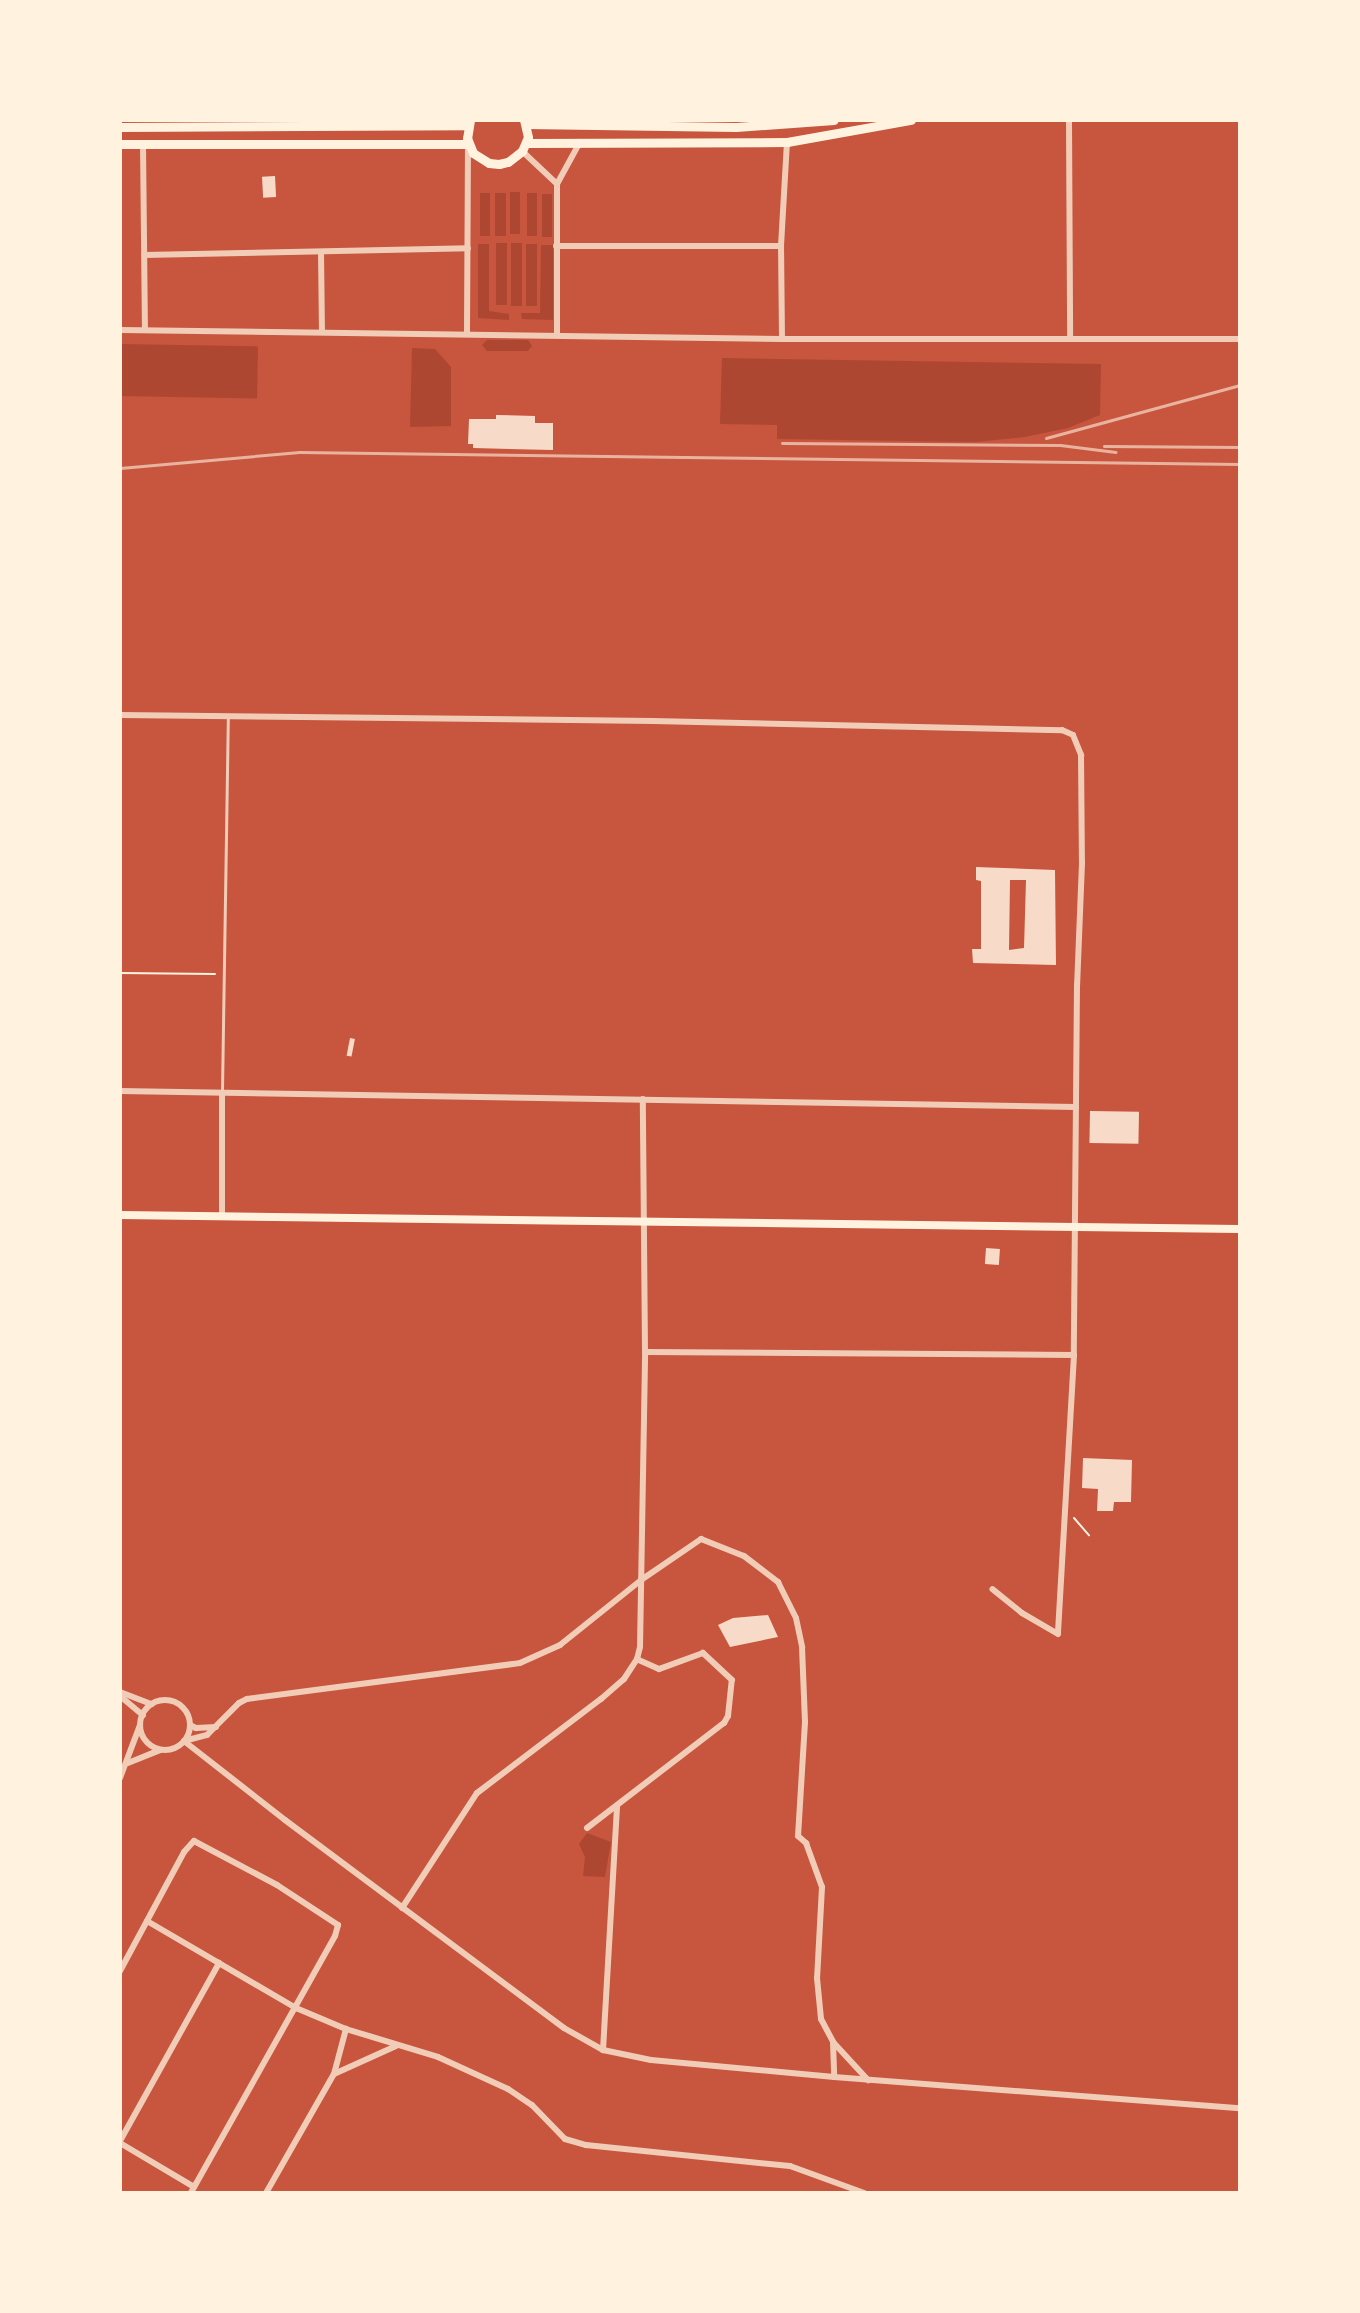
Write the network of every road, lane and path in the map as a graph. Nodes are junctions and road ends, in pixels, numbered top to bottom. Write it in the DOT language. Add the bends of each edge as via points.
graph roads {
  1 [pos="834,120"];
  2 [pos="911,120"];
  3 [pos="1069,120"];
  4 [pos="526,121"];
  5 [pos="469,122"];
  6 [pos="737,123"];
  7 [pos="312,124"];
  8 [pos="120,127"];
  9 [pos="580,142"];
  10 [pos="787,142"];
  11 [pos="120,144"];
  12 [pos="143,144"];
  13 [pos="468,144"];
  14 [pos="524,147"];
  15 [pos="557,184"];
  16 [pos="556,246"];
  17 [pos="781,246"];
  18 [pos="468,248"];
  19 [pos="321,252"];
  20 [pos="144,255"];
  21 [pos="120,330"];
  22 [pos="145,330"];
  23 [pos="322,331"];
  24 [pos="467,333"];
  25 [pos="557,334"];
  26 [pos="782,339"];
  27 [pos="1070,339"];
  28 [pos="1240,339"];
  29 [pos="120,715"];
  30 [pos="228,716"];
  31 [pos="120,973"];
  32 [pos="225,975"];
  33 [pos="120,1091"];
  34 [pos="222,1094"];
  35 [pos="643,1099"];
  36 [pos="1076,1107"];
  37 [pos="120,1215"];
  38 [pos="222,1217"];
  39 [pos="645,1223"];
  40 [pos="1075,1229"];
  41 [pos="1240,1229"];
  42 [pos="645,1352"];
  43 [pos="1074,1355"];
  44 [pos="1066,1508"];
  45 [pos="1089,1535"];
  46 [pos="641,1580"];
  47 [pos="992,1589"];
  48 [pos="637,1659"];
  49 [pos="120,1694"];
  50 [pos="152,1704"];
  51 [pos="142,1718"];
  52 [pos="190,1725"];
  53 [pos="216,1727"];
  54 [pos="184,1741"];
  55 [pos="168,1749"];
  56 [pos="128,1763"];
  57 [pos="120,1778"];
  58 [pos="617,1805"];
  59 [pos="587,1828"];
  60 [pos="402,1908"];
  61 [pos="147,1921"];
  62 [pos="219,1963"];
  63 [pos="120,1971"];
  64 [pos="296,2008"];
  65 [pos="346,2029"];
  66 [pos="833,2042"];
  67 [pos="398,2045"];
  68 [pos="603,2050"];
  69 [pos="334,2074"];
  70 [pos="834,2077"];
  71 [pos="868,2080"];
  72 [pos="1240,2108"];
  73 [pos="120,2142"];
  74 [pos="192,2190"];
  75 [pos="266,2193"];
  76 [pos="864,2193"];
  1 -- 6 [label="main road"];
  2 -- 10 [label="main road"];
  3 -- 27 [label="street"];
  4 -- 6 [label="main road"];
  4 -- 14 [label="main road"];
  5 -- 7 [label="main road"];
  5 -- 13 [label="main road"];
  7 -- 8 [label="main road"];
  9 -- 10 [label="main road"];
  9 -- 14 [label="main road"];
  9 -- 15 [label="street"];
  10 -- 17 [label="street"];
  11 -- 12 [label="main road"];
  12 -- 13 [label="main road"];
  12 -- 20 [label="street"];
  13 -- 14 [label="main road" via="489,163 508,162"];
  13 -- 18 [label="street"];
  14 -- 15 [label="street"];
  15 -- 16 [label="street"];
  16 -- 17 [label="street"];
  16 -- 25 [label="street"];
  17 -- 26 [label="street"];
  18 -- 19 [label="street"];
  18 -- 24 [label="street"];
  19 -- 20 [label="street"];
  19 -- 23 [label="street"];
  20 -- 22 [label="street"];
  21 -- 22 [label="street"];
  22 -- 23 [label="street"];
  23 -- 24 [label="street"];
  24 -- 25 [label="street"];
  25 -- 26 [label="street"];
  26 -- 27 [label="street"];
  27 -- 28 [label="street"];
  29 -- 30 [label="street"];
  30 -- 32 [label="lane"];
  30 -- 36 [label="street" via="1047,729 1073,735 1081,755"];
  31 -- 32 [label="path"];
  32 -- 34 [label="lane"];
  33 -- 34 [label="street"];
  34 -- 35 [label="street"];
  34 -- 38 [label="street"];
  35 -- 36 [label="street"];
  35 -- 39 [label="street"];
  36 -- 40 [label="street"];
  37 -- 38 [label="main road"];
  38 -- 39 [label="main road"];
  39 -- 40 [label="main road"];
  39 -- 42 [label="street"];
  40 -- 41 [label="main road"];
  40 -- 43 [label="street"];
  42 -- 43 [label="street"];
  42 -- 46 [label="street"];
  43 -- 44 [label="street"];
  44 -- 45 [label="path"];
  44 -- 47 [label="street" via="1058,1634"];
  46 -- 48 [label="street"];
  46 -- 53 [label="street" via="560,1645 530,1660 257,1697 239,1703"];
  46 -- 66 [label="street" via="701,1539 760,1566 778,1582 796,1618 805,1722 798,1836 821,1878 818,2002"];
  48 -- 58 [label="street" via="659,1669 703,1653 732,1680 728,1716"];
  48 -- 60 [label="street" via="601,1699 477,1793"];
  49 -- 50 [label="street"];
  49 -- 51 [label="street"];
  50 -- 51 [label="street"];
  50 -- 52 [label="street" via="177,1703 187,1712"];
  51 -- 55 [label="street" via="146,1740"];
  51 -- 56 [label="street"];
  52 -- 53 [label="street"];
  52 -- 54 [label="street"];
  53 -- 54 [label="street"];
  54 -- 55 [label="street"];
  54 -- 60 [label="street"];
  55 -- 56 [label="street"];
  56 -- 57 [label="street"];
  58 -- 59 [label="street"];
  58 -- 68 [label="street"];
  60 -- 68 [label="street" via="564,2028"];
  61 -- 62 [label="street"];
  61 -- 63 [label="street"];
  61 -- 64 [label="street" via="194,1841 277,1885 338,1928"];
  62 -- 64 [label="street"];
  62 -- 73 [label="street"];
  64 -- 65 [label="street"];
  64 -- 74 [label="street"];
  65 -- 67 [label="street"];
  65 -- 69 [label="street"];
  66 -- 70 [label="street"];
  66 -- 71 [label="street"];
  67 -- 69 [label="street"];
  67 -- 76 [label="street" via="508,2089 565,2139 790,2166"];
  68 -- 70 [label="street" via="651,2060"];
  69 -- 75 [label="street"];
  70 -- 71 [label="street"];
  71 -- 72 [label="street"];
  73 -- 74 [label="street"];
}
